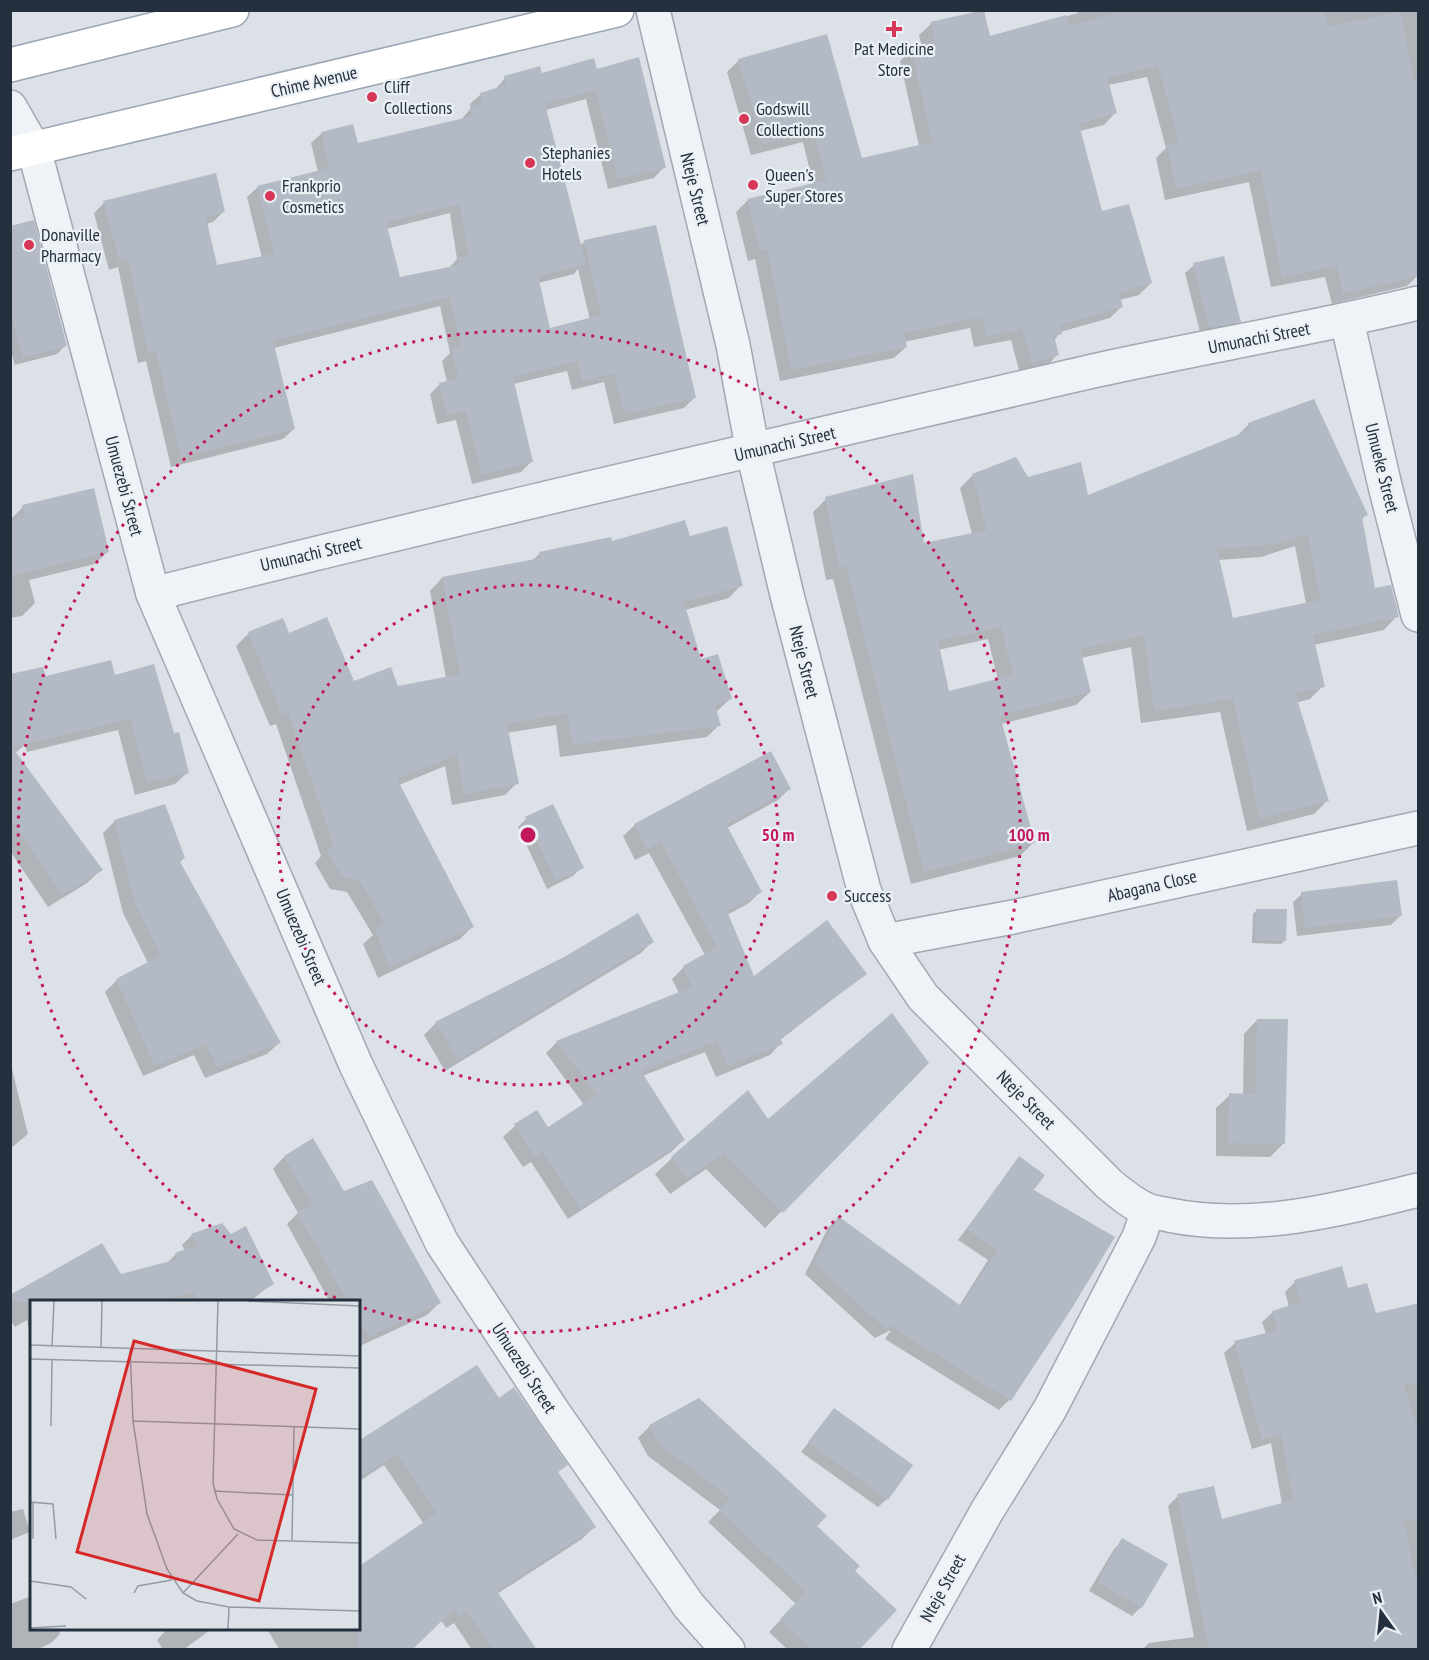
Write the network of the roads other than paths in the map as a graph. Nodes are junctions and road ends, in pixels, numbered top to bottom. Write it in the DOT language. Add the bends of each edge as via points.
graph roads {
  1 [pos="232,10"];
  2 [pos="617,10"];
  3 [pos="652,10"];
  4 [pos="10,65"];
  5 [pos="10,107"];
  6 [pos="22,152"];
  7 [pos="1419,303"];
  8 [pos="1347,321"];
  9 [pos="753,452"];
  10 [pos="153,594"];
  11 [pos="1419,615"];
  12 [pos="1419,828"];
  13 [pos="885,941"];
  14 [pos="1419,1190"];
  15 [pos="1148,1211"];
  16 [pos="728,1650"];
  17 [pos="909,1650"];
  1 -- 4 [label="main road"];
  2 -- 6 [label="main road, Chime Avenue"];
  3 -- 9 [label="street, Nteje Street" via="733,345"];
  5 -- 6 [label="street, Umuezebi Street"];
  6 -- 10 [label="street, Umuezebi Street"];
  7 -- 8 [label="street, Umunachi Street"];
  8 -- 9 [label="street, Umunachi Street" via="1097,370"];
  8 -- 11 [label="street, Umueke Street"];
  9 -- 10 [label="street, Umunachi Street"];
  9 -- 13 [label="street, Nteje Street" via="855,862"];
  10 -- 16 [label="street, Umuezebi Street" via="356,1065 442,1243 554,1413 689,1606"];
  12 -- 13 [label="street, Abagana Close"];
  13 -- 15 [label="street, Nteje Street" via="923,998 1110,1184"];
  14 -- 15 [label="street, Nteje Street" via="1295,1216 1240,1221 1188,1219"];
  15 -- 17 [label="street, Nteje Street" via="1139,1237 1050,1409"];
}
